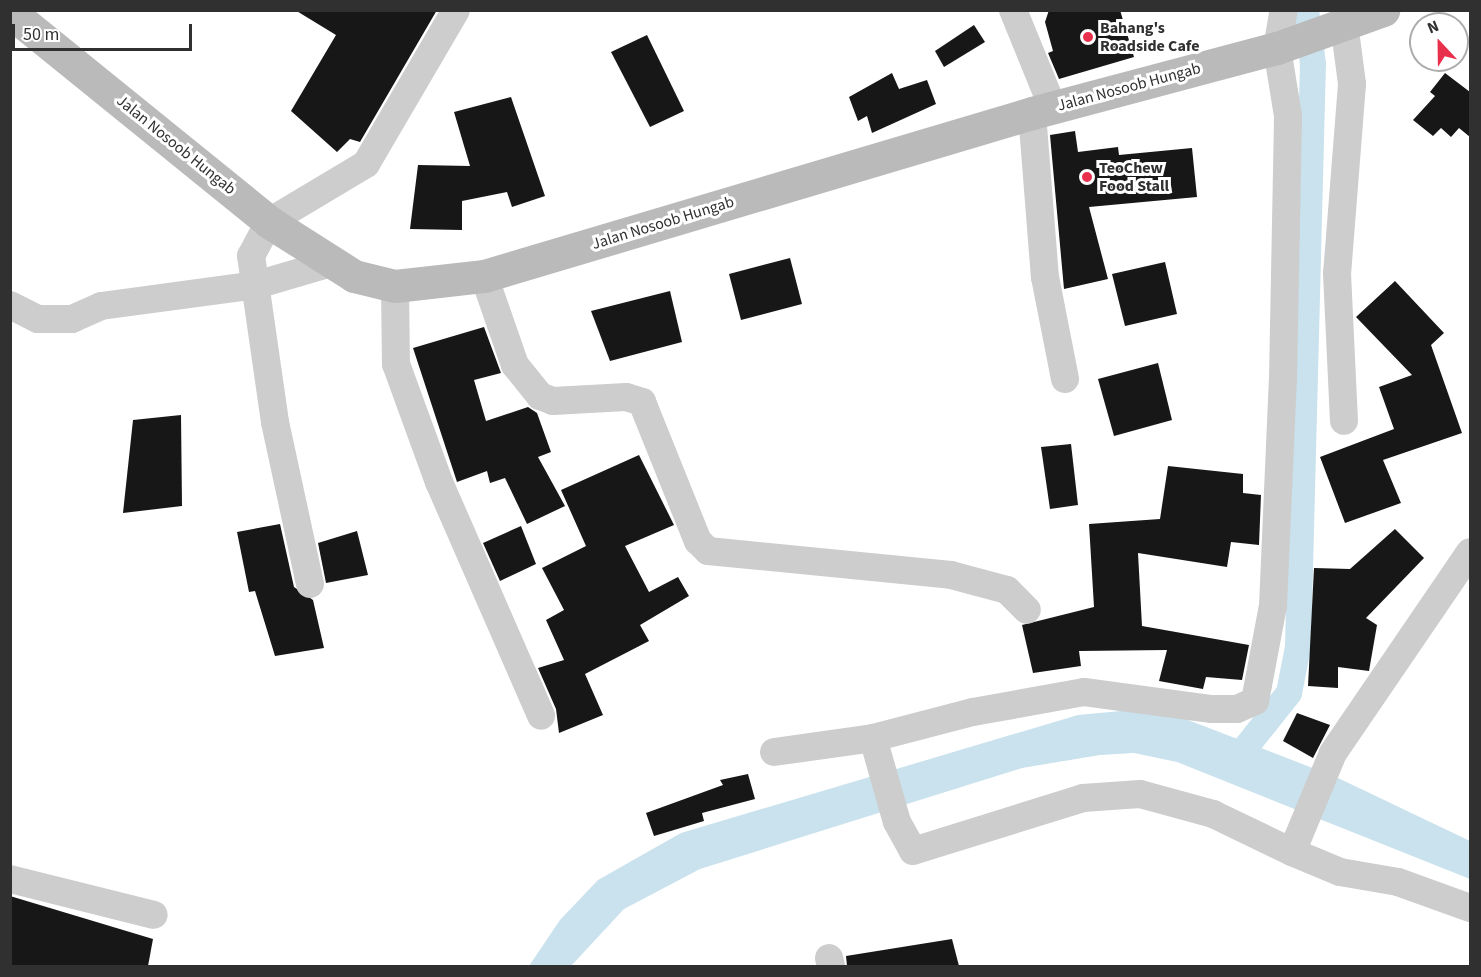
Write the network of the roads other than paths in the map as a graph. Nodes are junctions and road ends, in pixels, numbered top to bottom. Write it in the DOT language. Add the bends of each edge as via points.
graph roads {
  1 [pos="456,10"];
  2 [pos="1013,10"];
  3 [pos="1383,10"];
  4 [pos="10,12"];
  5 [pos="1340,25"];
  6 [pos="1286,33"];
  7 [pos="1043,111"];
  8 [pos="269,222"];
  9 [pos="331,263"];
  10 [pos="484,276"];
  11 [pos="256,285"];
  12 [pos="395,286"];
  13 [pos="10,305"];
  14 [pos="1065,379"];
  15 [pos="1344,421"];
  16 [pos="1470,552"];
  17 [pos="310,584"];
  18 [pos="1027,610"];
  19 [pos="541,716"];
  20 [pos="878,751"];
  21 [pos="774,752"];
  22 [pos="1297,842"];
  23 [pos="10,879"];
  24 [pos="1470,908"];
  25 [pos="154,915"];
  1 -- 8 [label="street" via="366,164"];
  2 -- 7 [label="street"];
  3 -- 5 [label="main road, Jalan Nosoob Hungab"];
  4 -- 8 [label="main road, Jalan Nosoob Hungab"];
  5 -- 6 [label="main road, Jalan Nosoob Hungab"];
  5 -- 15 [label="street" via="1352,84 1336,273"];
  6 -- 7 [label="main road, Jalan Nosoob Hungab"];
  6 -- 20 [label="street" via="1283,379 1273,606 1255,701 1237,709 1212,709 1084,692 973,712"];
  7 -- 10 [label="main road, Jalan Nosoob Hungab"];
  7 -- 14 [label="street" via="1045,277"];
  8 -- 9 [label="main road, Jalan Nosoob Hungab"];
  8 -- 11 [label="street" via="251,256"];
  9 -- 11 [label="street"];
  9 -- 12 [label="main road, Jalan Nosoob Hungab"];
  10 -- 12 [label="main road, Jalan Nosoob Hungab"];
  10 -- 18 [label="street" via="515,365 540,396 553,401 626,397 642,402 698,541 708,551 951,575 1007,590"];
  11 -- 13 [label="street" via="101,306 72,319 38,319"];
  11 -- 17 [label="street" via="275,422"];
  12 -- 19 [label="street" via="396,364 439,482"];
  16 -- 22 [label="street" via="1333,753"];
  20 -- 21 [label="street"];
  20 -- 22 [label="street" via="897,822 913,851 1083,798 1140,794"];
  22 -- 24 [label="street" via="1340,872 1398,882"];
  23 -- 25 [label="street"];
}
